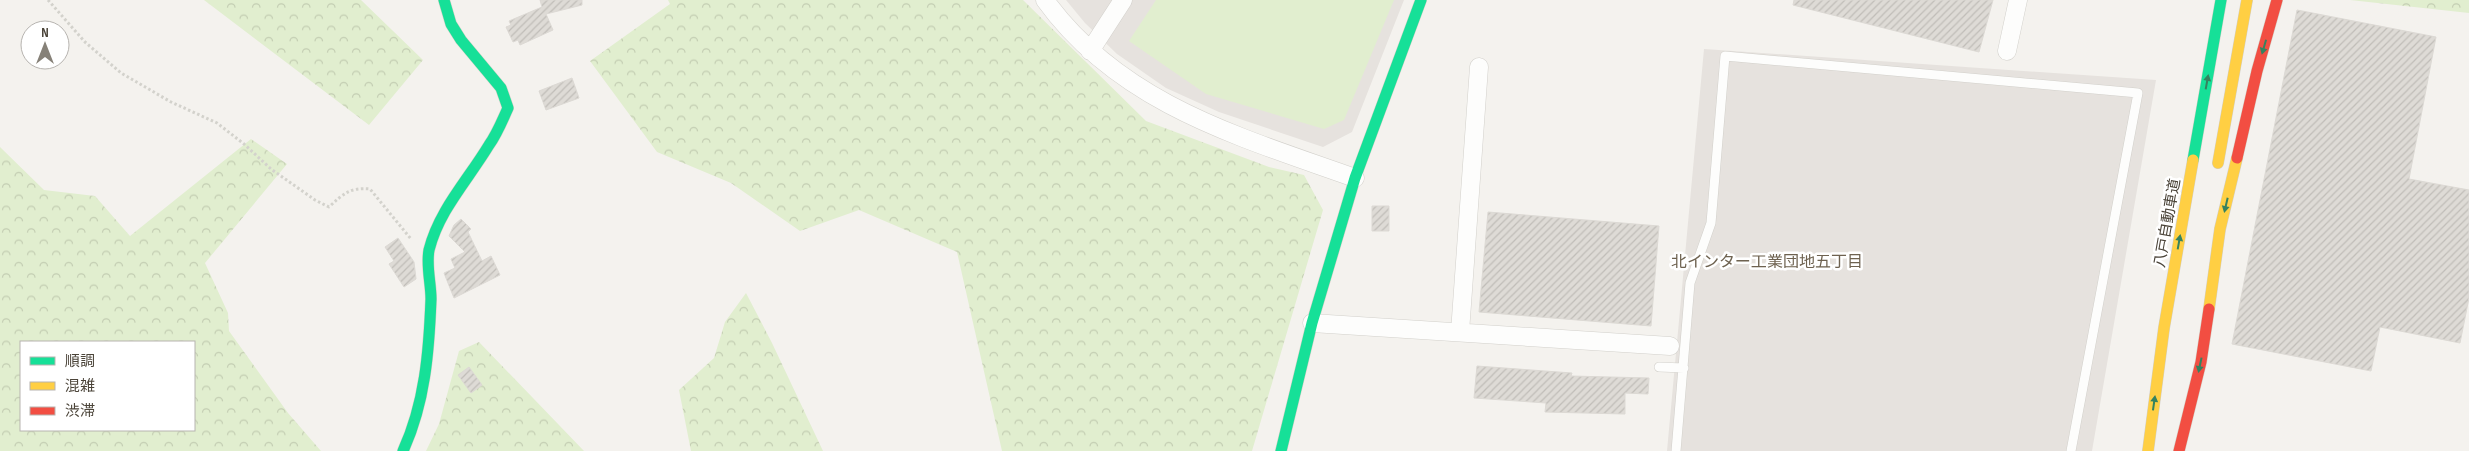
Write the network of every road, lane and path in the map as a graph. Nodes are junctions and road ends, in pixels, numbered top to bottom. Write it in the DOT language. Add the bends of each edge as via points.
graph roads {
  1 [pos="48,0"];
  2 [pos="444,0"];
  3 [pos="1045,0"];
  4 [pos="1123,0"];
  5 [pos="1421,0"];
  6 [pos="2018,0"];
  7 [pos="2221,0"];
  8 [pos="2247,0"];
  9 [pos="2277,0"];
  10 [pos="2007,51"];
  11 [pos="1090,52"];
  12 [pos="1478,67"];
  13 [pos="2216,171"];
  14 [pos="1355,178"];
  15 [pos="429,252"];
  16 [pos="1312,323"];
  17 [pos="1460,332"];
  18 [pos="1670,346"];
  19 [pos="1659,367"];
  20 [pos="1684,368"];
  21 [pos="2183,383"];
  22 [pos="404,451"];
  23 [pos="1281,451"];
  24 [pos="1676,451"];
  25 [pos="2071,451"];
  26 [pos="2148,451"];
  27 [pos="2174,451"];
  28 [pos="2179,451"];
  1 -- 15 [label="path" via="85,42 122,73 171,102 217,122 271,170 329,207 343,194 357,188 370,189 418,247"];
  2 -- 15 [label="main road" via="451,24 501,88 508,108 490,143 438,225"];
  3 -- 11 [label="street"];
  4 -- 11 [label="street"];
  5 -- 14 [label="main road"];
  6 -- 10 [label="street"];
  26 -- 7 [label="main road, 八戸自動車道, one-way" via="2164,328"];
  8 -- 13 [label="main road"];
  9 -- 28 [label="main road, one-way" via="2220,229 2201,362"];
  11 -- 14 [label="street" via="1124,79 1192,118"];
  12 -- 17 [label="street"];
  14 -- 16 [label="main road"];
  15 -- 22 [label="main road" via="431,286 427,358 419,406"];
  16 -- 17 [label="street"];
  16 -- 23 [label="main road"];
  17 -- 18 [label="street"];
  19 -- 20 [label="lane"];
  20 -- 24 [label="lane"];
  20 -- 25 [label="lane" via="1690,283 1712,223 1725,56 2138,93"];
  21 -- 27 [label="main road"];
}
